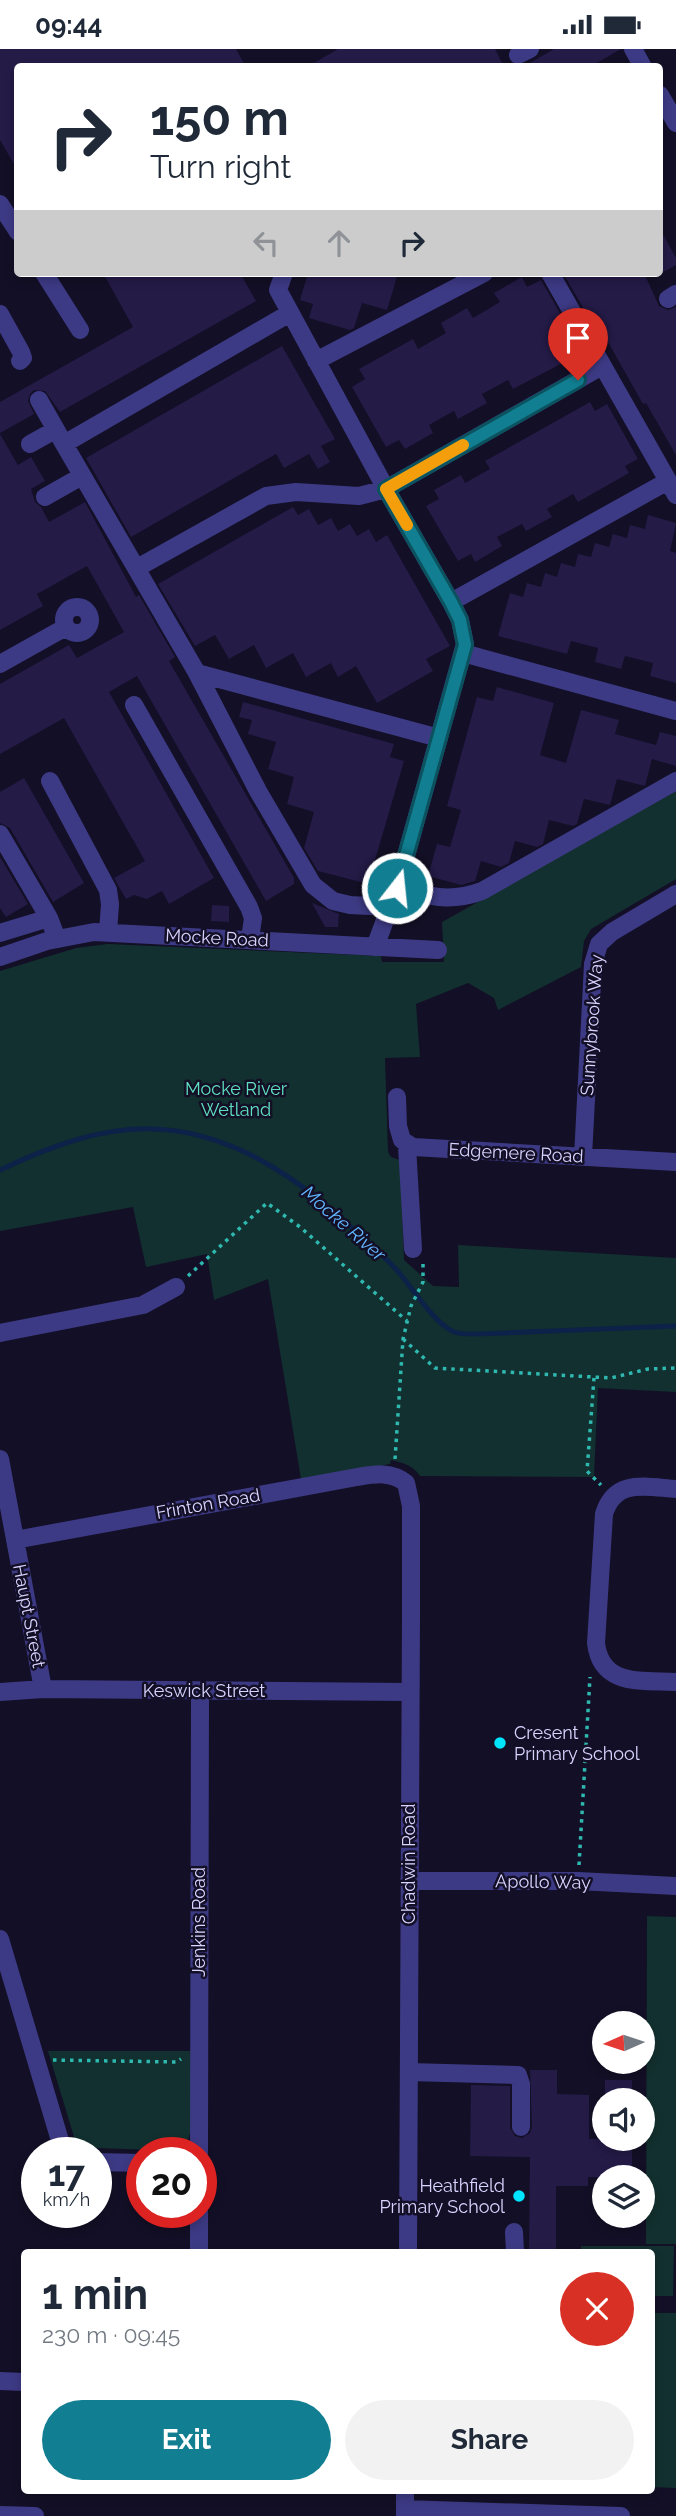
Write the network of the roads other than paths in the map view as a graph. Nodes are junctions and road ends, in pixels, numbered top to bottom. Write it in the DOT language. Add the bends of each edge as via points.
graph roads {
  1 [pos="667,101"];
  2 [pos="676,123"];
  3 [pos="0,204"];
  4 [pos="14,226"];
  5 [pos="47,277"];
  6 [pos="283,277"];
  7 [pos="476,277"];
  8 [pos="552,277"];
  9 [pos="290,313"];
  10 [pos="0,314"];
  11 [pos="80,330"];
  12 [pos="20,361"];
  13 [pos="316,362"];
  14 [pos="602,366"];
  15 [pos="39,400"];
  16 [pos="60,437"];
  17 [pos="30,444"];
  18 [pos="82,476"];
  19 [pos="672,488"];
  20 [pos="386,489"];
  21 [pos="45,497"];
  22 [pos="137,568"];
  23 [pos="451,602"];
  24 [pos="66,627"];
  25 [pos="463,653"];
  26 [pos="0,664"];
  27 [pos="197,673"];
  28 [pos="134,705"];
  29 [pos="676,711"];
  30 [pos="439,739"];
  31 [pos="676,781"];
  32 [pos="50,782"];
  33 [pos="0,834"];
  34 [pos="397,888"];
  35 [pos="676,894"];
  36 [pos="390,907"];
  37 [pos="49,918"];
  38 [pos="108,932"];
  39 [pos="0,933"];
  40 [pos="57,939"];
  41 [pos="250,939"];
  42 [pos="375,947"];
  43 [pos="438,950"];
  44 [pos="0,957"];
  45 [pos="397,1097"];
  46 [pos="407,1146"];
  47 [pos="583,1157"];
  48 [pos="676,1162"];
  49 [pos="413,1249"];
  50 [pos="176,1287"];
  51 [pos="0,1333"];
  52 [pos="0,1459"];
  53 [pos="396,1477"];
  54 [pos="676,1489"];
  55 [pos="15,1539"];
  56 [pos="676,1682"];
  57 [pos="43,1689"];
  58 [pos="200,1691"];
  59 [pos="0,1692"];
  60 [pos="409,1692"];
  61 [pos="409,1881"];
  62 [pos="676,1886"];
  63 [pos="0,1939"];
  64 [pos="409,2072"];
  65 [pos="521,2127"];
  66 [pos="59,2137"];
  67 [pos="199,2137"];
  68 [pos="199,2228"];
  69 [pos="514,2232"];
  70 [pos="199,2249"];
  71 [pos="408,2249"];
  72 [pos="514,2249"];
  73 [pos="0,2381"];
  74 [pos="21,2382"];
  75 [pos="405,2494"];
  76 [pos="405,2513"];
  77 [pos="0,2515"];
  78 [pos="35,2516"];
  79 [pos="621,2516"];
  1 -- 2 [label="street"];
  3 -- 4 [label="street"];
  5 -- 11 [label="street"];
  6 -- 9 [label="street" via="278,290"];
  7 -- 13 [label="street"];
  8 -- 14 [label="street"];
  9 -- 13 [label="street"];
  9 -- 16 [label="street"];
  10 -- 12 [label="street" via="21,352"];
  13 -- 20 [label="street"];
  14 -- 19 [label="street"];
  14 -- 20 [label="street"];
  15 -- 16 [label="street"];
  16 -- 17 [label="street"];
  16 -- 18 [label="street"];
  18 -- 21 [label="street"];
  18 -- 22 [label="street"];
  19 -- 23 [label="street"];
  20 -- 22 [label="street" via="359,496 296,492 266,496"];
  20 -- 23 [label="street"];
  22 -- 27 [label="street"];
  23 -- 25 [label="street" via="464,633"];
  24 -- 26 [label="street"];
  25 -- 29 [label="street"];
  25 -- 30 [label="street"];
  27 -- 30 [label="street"];
  27 -- 36 [label="street" via="313,885 342,903"];
  28 -- 41 [label="street" via="249,907 253,918"];
  30 -- 34 [label="street"];
  31 -- 34 [label="street" via="482,891 447,899"];
  32 -- 38 [label="street" via="108,890"];
  33 -- 37 [label="street"];
  34 -- 36 [label="street"];
  35 -- 47 [label="street, Sunnybrook Way" via="598,944 593,964"];
  36 -- 42 [label="street"];
  37 -- 39 [label="street"];
  37 -- 40 [label="street"];
  38 -- 40 [label="street, Mocke Road"];
  38 -- 41 [label="street, Mocke Road"];
  40 -- 44 [label="street, Mocke Road"];
  41 -- 42 [label="street, Mocke Road"];
  42 -- 43 [label="street, Mocke Road"];
  45 -- 46 [label="street" via="398,1126"];
  46 -- 47 [label="street, Edgemere Road"];
  46 -- 49 [label="street"];
  47 -- 48 [label="street, Edgemere Road"];
  50 -- 51 [label="street" via="144,1305"];
  52 -- 55 [label="street, Haupt Street"];
  53 -- 55 [label="street, Frinton Road" via="357,1477"];
  53 -- 60 [label="street, Chadwin Road" via="406,1483 411,1506"];
  54 -- 56 [label="street" via="628,1487 612,1497 604,1514 596,1643 601,1663 612,1675"];
  55 -- 57 [label="street, Haupt Street"];
  57 -- 58 [label="street, Keswick Street"];
  57 -- 59 [label="street, Keswick Street"];
  58 -- 60 [label="street, Keswick Street"];
  58 -- 67 [label="street, Jenkins Road"];
  60 -- 61 [label="street, Chadwin Road"];
  61 -- 62 [label="street, Apollo Way"];
  61 -- 64 [label="street, Chadwin Road"];
  63 -- 66 [label="street"];
  64 -- 65 [label="street" via="518,2074"];
  64 -- 71 [label="street, Chadwin Road"];
  68 -- 70 [label="street"];
  69 -- 72 [label="street"];
  73 -- 74 [label="street"];
  75 -- 76 [label="street"];
  76 -- 79 [label="street"];
  77 -- 78 [label="street"];
}
